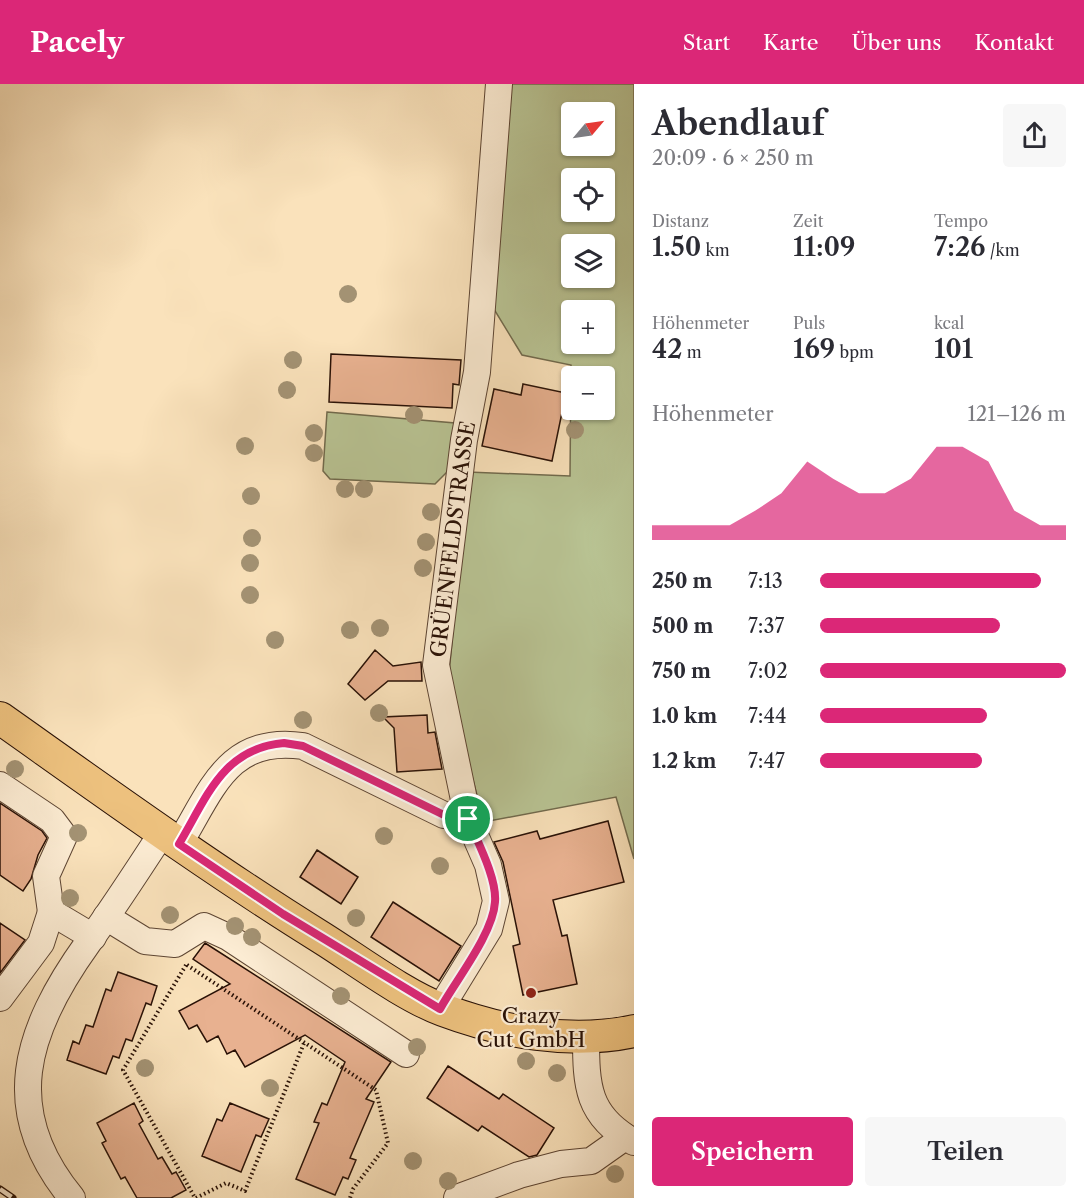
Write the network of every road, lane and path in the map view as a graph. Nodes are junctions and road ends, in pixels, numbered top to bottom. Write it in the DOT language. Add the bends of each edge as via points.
graph roads {
  1 [pos="499,84"];
  2 [pos="0,718"];
  3 [pos="0,785"];
  4 [pos="468,819"];
  5 [pos="171,838"];
  6 [pos="51,912"];
  7 [pos="99,927"];
  8 [pos="181,954"];
  9 [pos="0,998"];
  10 [pos="440,1009"];
  11 [pos="634,1031"];
  12 [pos="586,1036"];
  13 [pos="304,1042"];
  14 [pos="406,1054"];
  15 [pos="630,1140"];
  16 [pos="72,1198"];
  17 [pos="196,1198"];
  18 [pos="350,1198"];
  19 [pos="457,1198"];
  1 -- 4 [label="street, GRÜENFELDSTRASSE" via="477,372 464,440 436,665"];
  2 -- 5 [label="main road"];
  3 -- 6 [label="street" via="52,820 64,836 46,876"];
  4 -- 5 [label="street" via="444,815 303,746 284,743 244,753"];
  4 -- 10 [label="street, GRÜENFELDSTRASSE" via="488,866 496,901 489,929"];
  5 -- 7 [label="street"];
  5 -- 10 [label="main road" via="283,914"];
  6 -- 7 [label="street"];
  6 -- 9 [label="street" via="42,943"];
  7 -- 8 [label="street"];
  7 -- 16 [label="street" via="31,1025 15,1054 11,1086 16,1130 29,1155"];
  8 -- 13 [label="path"];
  8 -- 14 [label="street" via="204,927 228,937"];
  8 -- 17 [label="path" via="123,1070"];
  10 -- 12 [label="main road" via="532,1034"];
  11 -- 12 [label="main road"];
  12 -- 15 [label="street" via="586,1080 598,1111"];
  13 -- 17 [label="path" via="245,1191 226,1183"];
  13 -- 18 [label="path" via="376,1090 388,1143"];
  15 -- 19 [label="street" via="591,1161 519,1175"];
}
